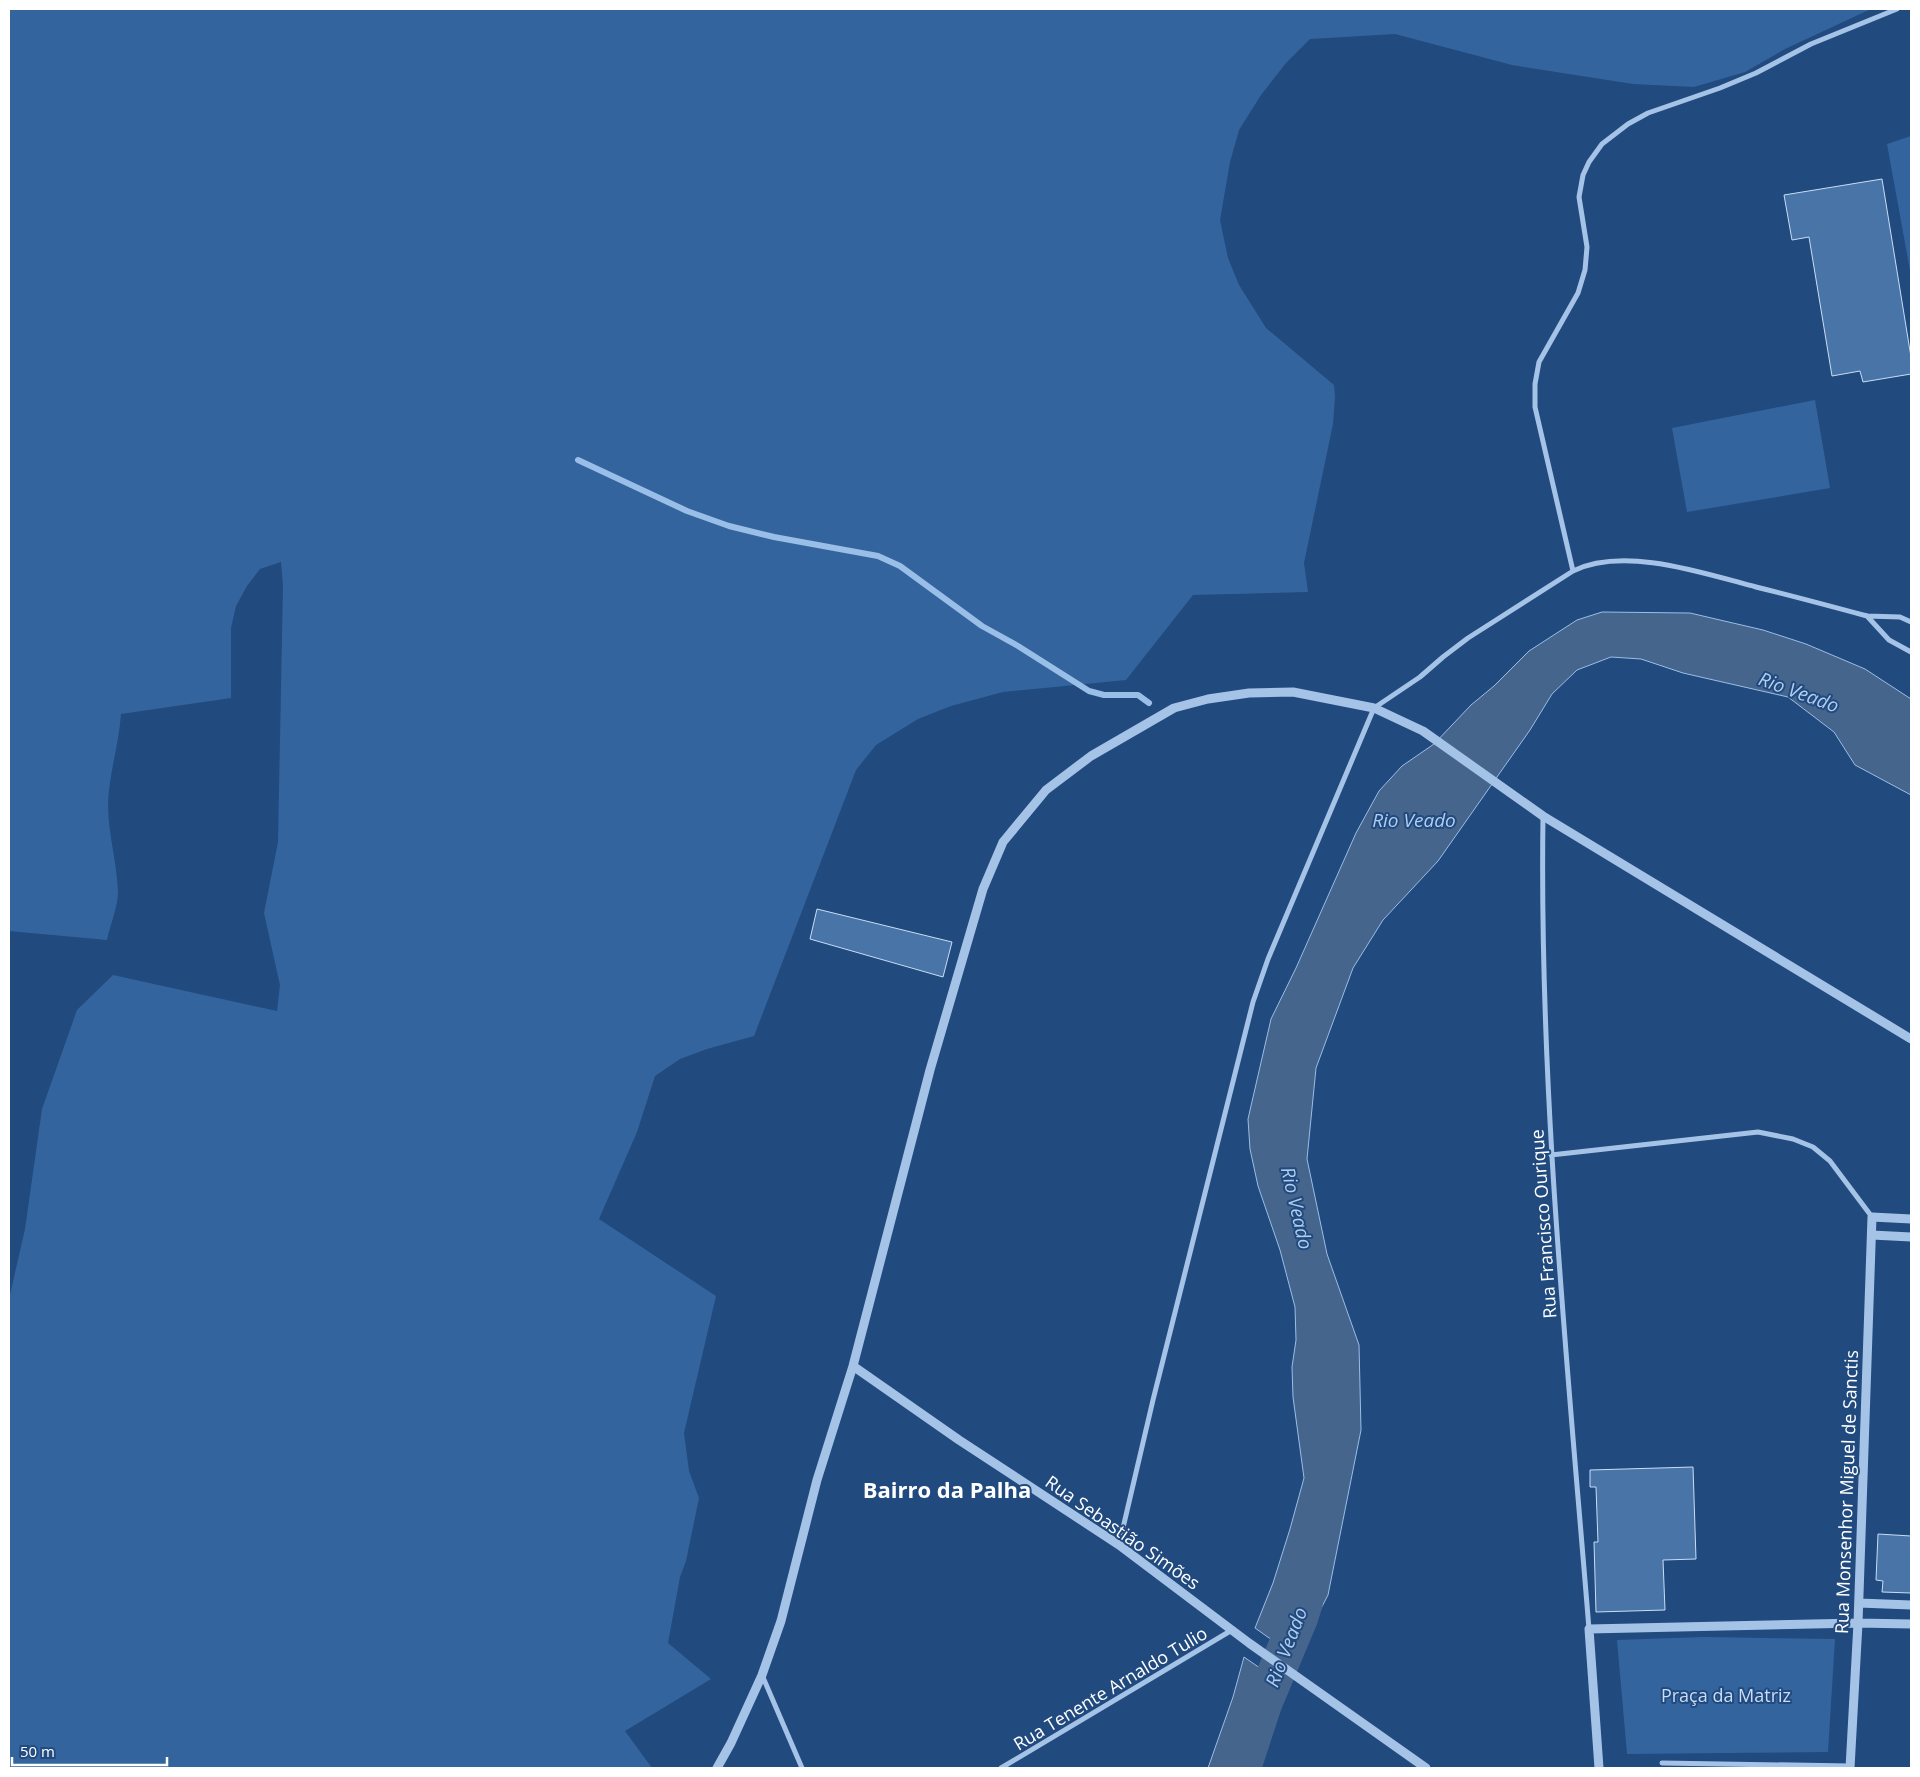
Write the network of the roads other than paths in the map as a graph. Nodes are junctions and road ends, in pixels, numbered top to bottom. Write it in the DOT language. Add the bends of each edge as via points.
graph roads {
  1 [pos="1897,9"];
  2 [pos="1573,571"];
  3 [pos="1867,616"];
  4 [pos="1911,622"];
  5 [pos="1911,652"];
  6 [pos="1374,708"];
  7 [pos="1543,816"];
  8 [pos="1911,1039"];
  9 [pos="1551,1155"];
  10 [pos="1872,1217"];
  11 [pos="1911,1219"];
  12 [pos="1872,1235"];
  13 [pos="1911,1237"];
  14 [pos="853,1366"];
  15 [pos="1120,1545"];
  16 [pos="1859,1604"];
  17 [pos="1911,1605"];
  18 [pos="1858,1623"];
  19 [pos="1911,1624"];
  20 [pos="1589,1629"];
  21 [pos="1232,1630"];
  22 [pos="762,1675"];
  23 [pos="1662,1763"];
  24 [pos="1850,1767"];
  25 [pos="717,1768"];
  26 [pos="802,1768"];
  27 [pos="1001,1768"];
  28 [pos="1426,1768"];
  29 [pos="1599,1768"];
  1 -- 2 [label="street" via="1811,44 1756,73 1648,113 1602,144 1589,162 1582,175 1579,197 1587,247 1585,270 1578,293 1539,362 1535,384 1536,407"];
  2 -- 3 [label="street" via="1585,565 1625,561 1672,565"];
  2 -- 6 [label="street" via="1468,638 1420,677"];
  3 -- 4 [label="street" via="1900,617"];
  3 -- 5 [label="street" via="1889,640"];
  6 -- 7 [label="street" via="1423,730"];
  6 -- 14 [label="street" via="1293,692 1249,693 1174,708 1091,756 1046,790 1003,842 983,889 962,958"];
  6 -- 15 [label="street" via="1253,1002"];
  7 -- 8 [label="street"];
  7 -- 9 [label="street, Rua Francisco Ourique" via="1541,909"];
  9 -- 10 [label="street" via="1758,1132 1793,1138 1813,1147 1830,1161"];
  9 -- 20 [label="street, Rua Francisco Ourique"];
  10 -- 11 [label="street"];
  10 -- 12 [label="street, Rua Monsenhor Miguel de Sanctis"];
  12 -- 13 [label="street"];
  12 -- 16 [label="street, Rua Monsenhor Miguel de Sanctis"];
  14 -- 15 [label="street, Rua Sebastião Simões"];
  14 -- 22 [label="street"];
  15 -- 21 [label="street, Rua Sebastião Simões"];
  16 -- 17 [label="street"];
  16 -- 18 [label="street, Rua Monsenhor Miguel de Sanctis"];
  18 -- 19 [label="street"];
  18 -- 20 [label="street"];
  18 -- 24 [label="street, Rua Monsenhor Miguel de Sanctis"];
  20 -- 29 [label="street"];
  21 -- 27 [label="street, Rua Tenente Arnaldo Tulio"];
  21 -- 28 [label="street, Rua Sebastião Simões"];
  22 -- 25 [label="street"];
  22 -- 26 [label="street"];
  23 -- 24 [label="street"];
}
